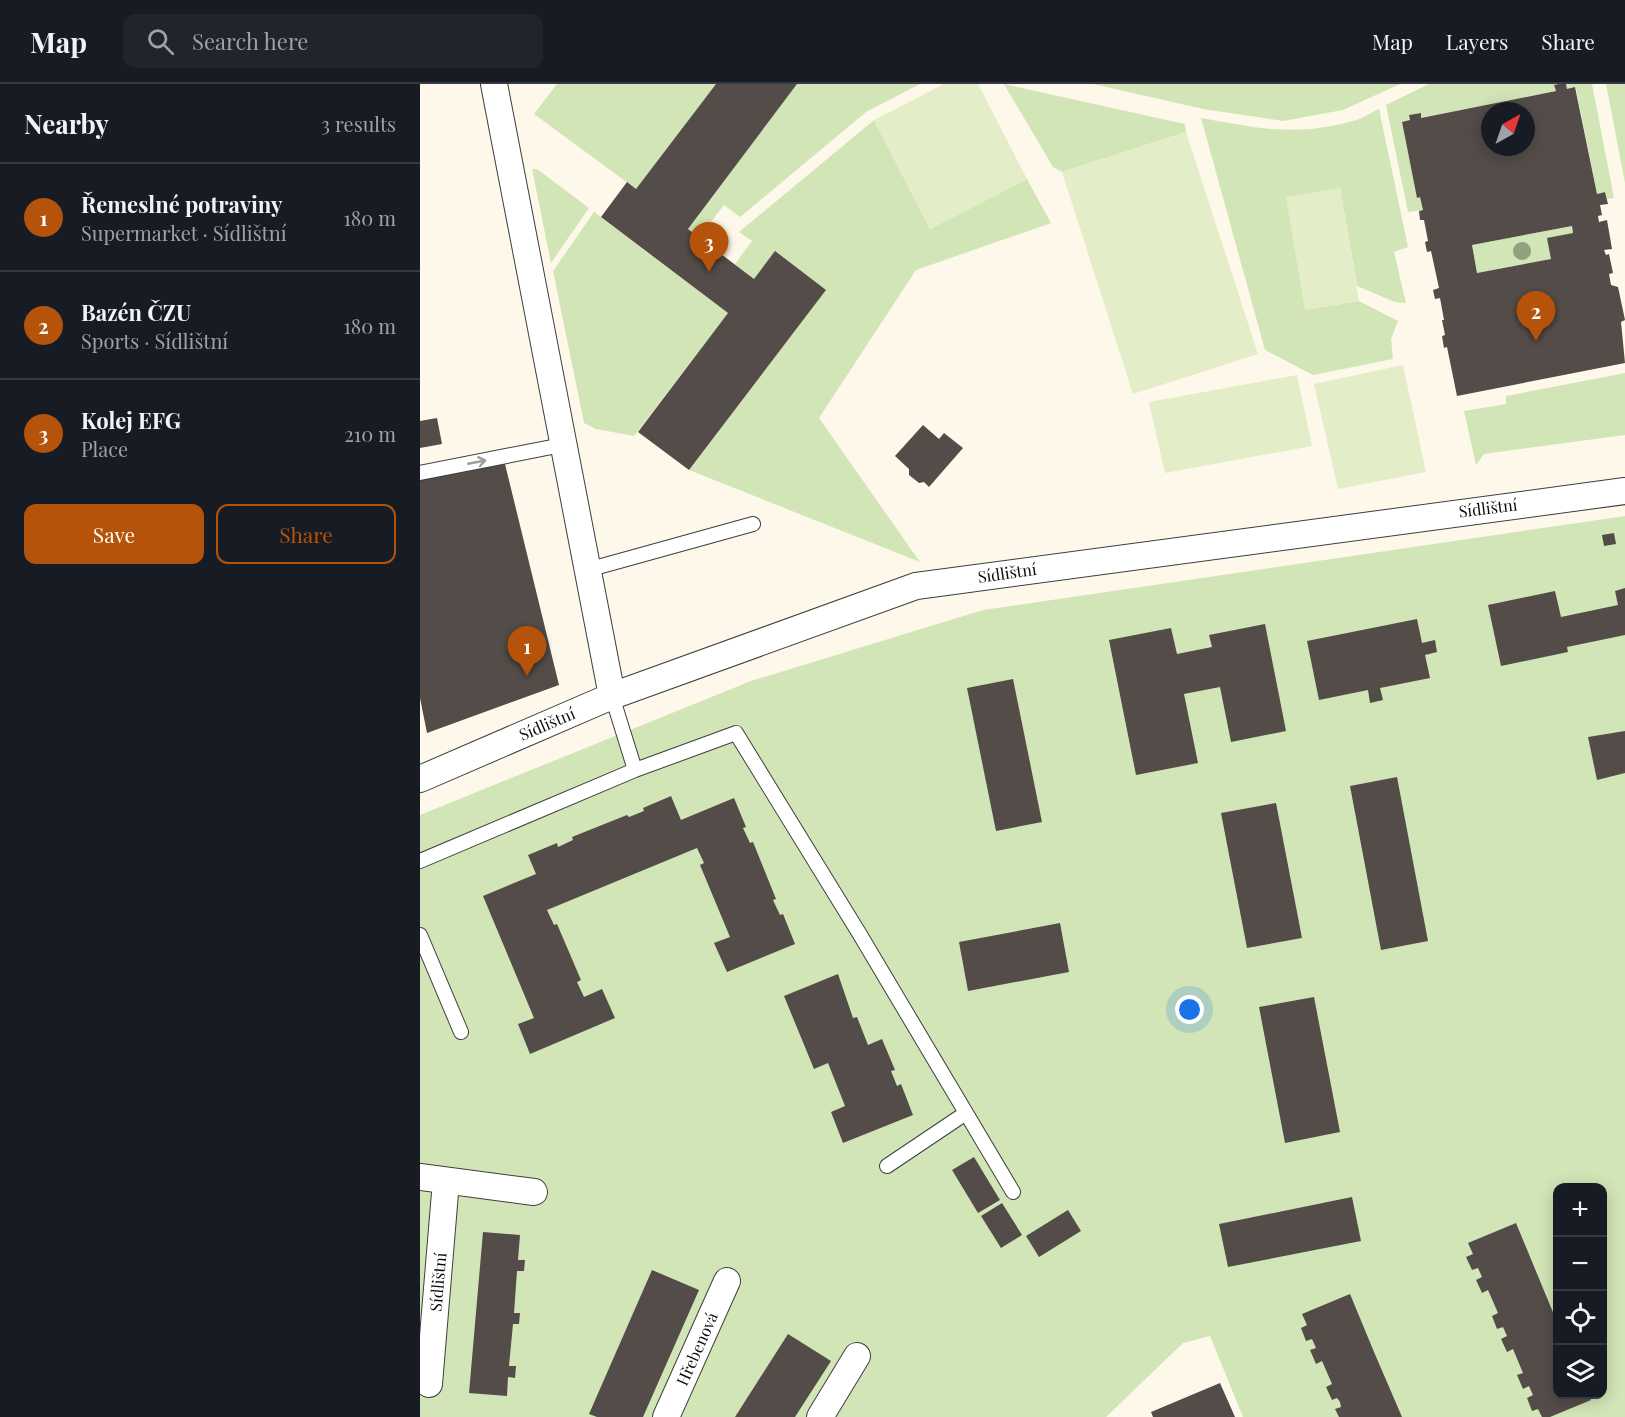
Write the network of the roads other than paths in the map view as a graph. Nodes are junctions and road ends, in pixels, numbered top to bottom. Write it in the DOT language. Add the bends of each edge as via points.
graph roads {
  1 [pos="496,86"];
  2 [pos="562,445"];
  3 [pos="420,473"];
  4 [pos="1625,491"];
  5 [pos="753,524"];
  6 [pos="587,570"];
  7 [pos="612,696"];
  8 [pos="634,770"];
  9 [pos="420,779"];
  10 [pos="420,861"];
  11 [pos="420,935"];
  12 [pos="461,1032"];
  13 [pos="966,1113"];
  14 [pos="887,1166"];
  15 [pos="420,1177"];
  16 [pos="446,1181"];
  17 [pos="534,1192"];
  18 [pos="1013,1192"];
  19 [pos="727,1281"];
  20 [pos="857,1356"];
  21 [pos="429,1384"];
  22 [pos="666,1417"];
  23 [pos="820,1417"];
  1 -- 2 [label="street"];
  3 -- 2 [label="lane, one-way"];
  2 -- 6 [label="street"];
  4 -- 7 [label="street, Sídlištní" via="916,586"];
  5 -- 6 [label="lane"];
  6 -- 7 [label="street"];
  7 -- 8 [label="lane"];
  7 -- 9 [label="street, Sídlištní"];
  8 -- 10 [label="lane"];
  8 -- 13 [label="lane" via="736,733"];
  11 -- 12 [label="lane"];
  13 -- 14 [label="lane"];
  13 -- 18 [label="lane"];
  15 -- 16 [label="street"];
  16 -- 17 [label="street"];
  16 -- 21 [label="street, Sídlištní"];
  19 -- 22 [label="street, Hřebenová"];
  20 -- 23 [label="street"];
}
